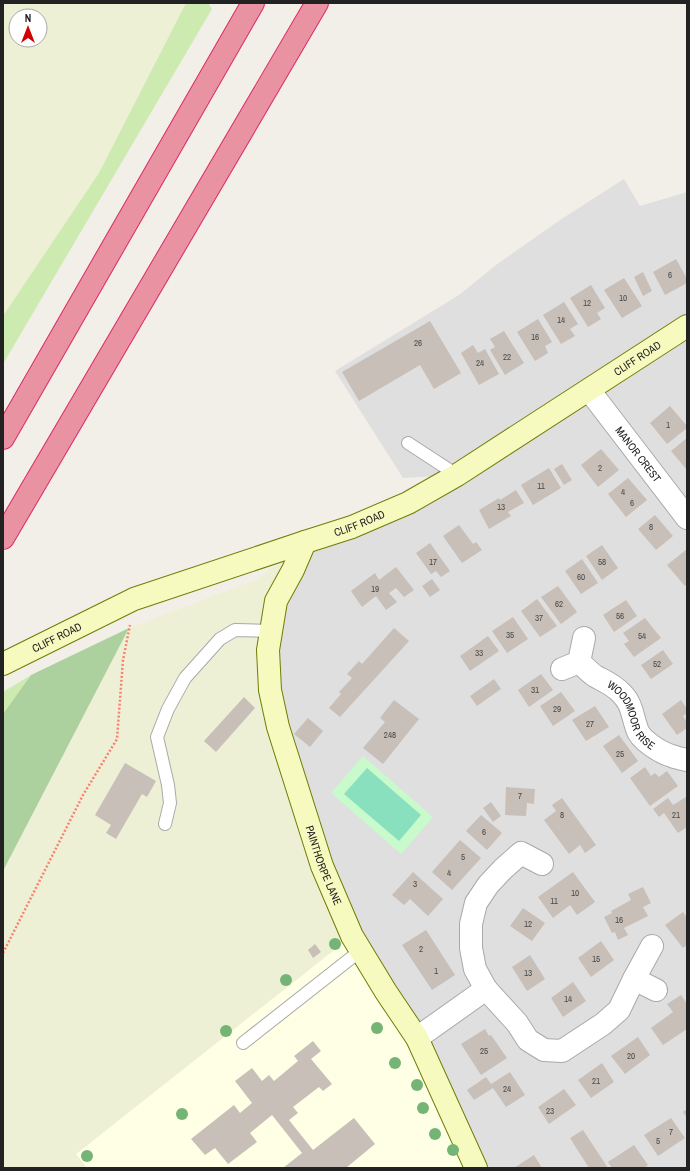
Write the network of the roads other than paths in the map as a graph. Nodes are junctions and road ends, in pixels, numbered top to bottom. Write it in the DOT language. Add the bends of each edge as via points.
graph roads {
  1 [pos="253,3"];
  2 [pos="317,3"];
  3 [pos="687,326"];
  4 [pos="589,390"];
  5 [pos="3,438"];
  6 [pos="408,443"];
  7 [pos="457,475"];
  8 [pos="684,507"];
  9 [pos="3,538"];
  10 [pos="305,542"];
  11 [pos="271,631"];
  12 [pos="584,638"];
  13 [pos="3,664"];
  14 [pos="687,760"];
  15 [pos="165,824"];
  16 [pos="542,864"];
  17 [pos="652,946"];
  18 [pos="360,951"];
  19 [pos="634,980"];
  20 [pos="486,989"];
  21 [pos="656,990"];
  22 [pos="417,1038"];
  23 [pos="243,1043"];
  24 [pos="476,1168"];
  1 -- 5 [label="highway"];
  2 -- 9 [label="highway"];
  3 -- 4 [label="street, CLIFF ROAD"];
  4 -- 7 [label="street, CLIFF ROAD"];
  4 -- 8 [label="street, MANOR CREST"];
  6 -- 7 [label="lane"];
  7 -- 10 [label="street, CLIFF ROAD" via="408,503 352,527"];
  10 -- 11 [label="street, PAINTHORPE LANE" via="276,600"];
  10 -- 13 [label="street, CLIFF ROAD" via="134,598"];
  11 -- 15 [label="lane" via="234,630 220,639 185,678 168,709 157,737 170,803"];
  11 -- 18 [label="street, PAINTHORPE LANE" via="268,650 270,690 278,727 322,866"];
  12 -- 14 [label="street, WOODMOOR RISE" via="571,665 609,683 621,693 630,704 637,730 647,742 672,756"];
  16 -- 20 [label="street" via="521,853 488,885 476,903 471,924 471,948 475,969"];
  17 -- 19 [label="street"];
  18 -- 22 [label="street, PAINTHORPE LANE"];
  18 -- 23 [label="lane"];
  19 -- 20 [label="street" via="619,1010 603,1024 562,1051 544,1050 528,1040 517,1023"];
  19 -- 21 [label="street"];
  20 -- 22 [label="street"];
  22 -- 24 [label="street, PAINTHORPE LANE"];
}
